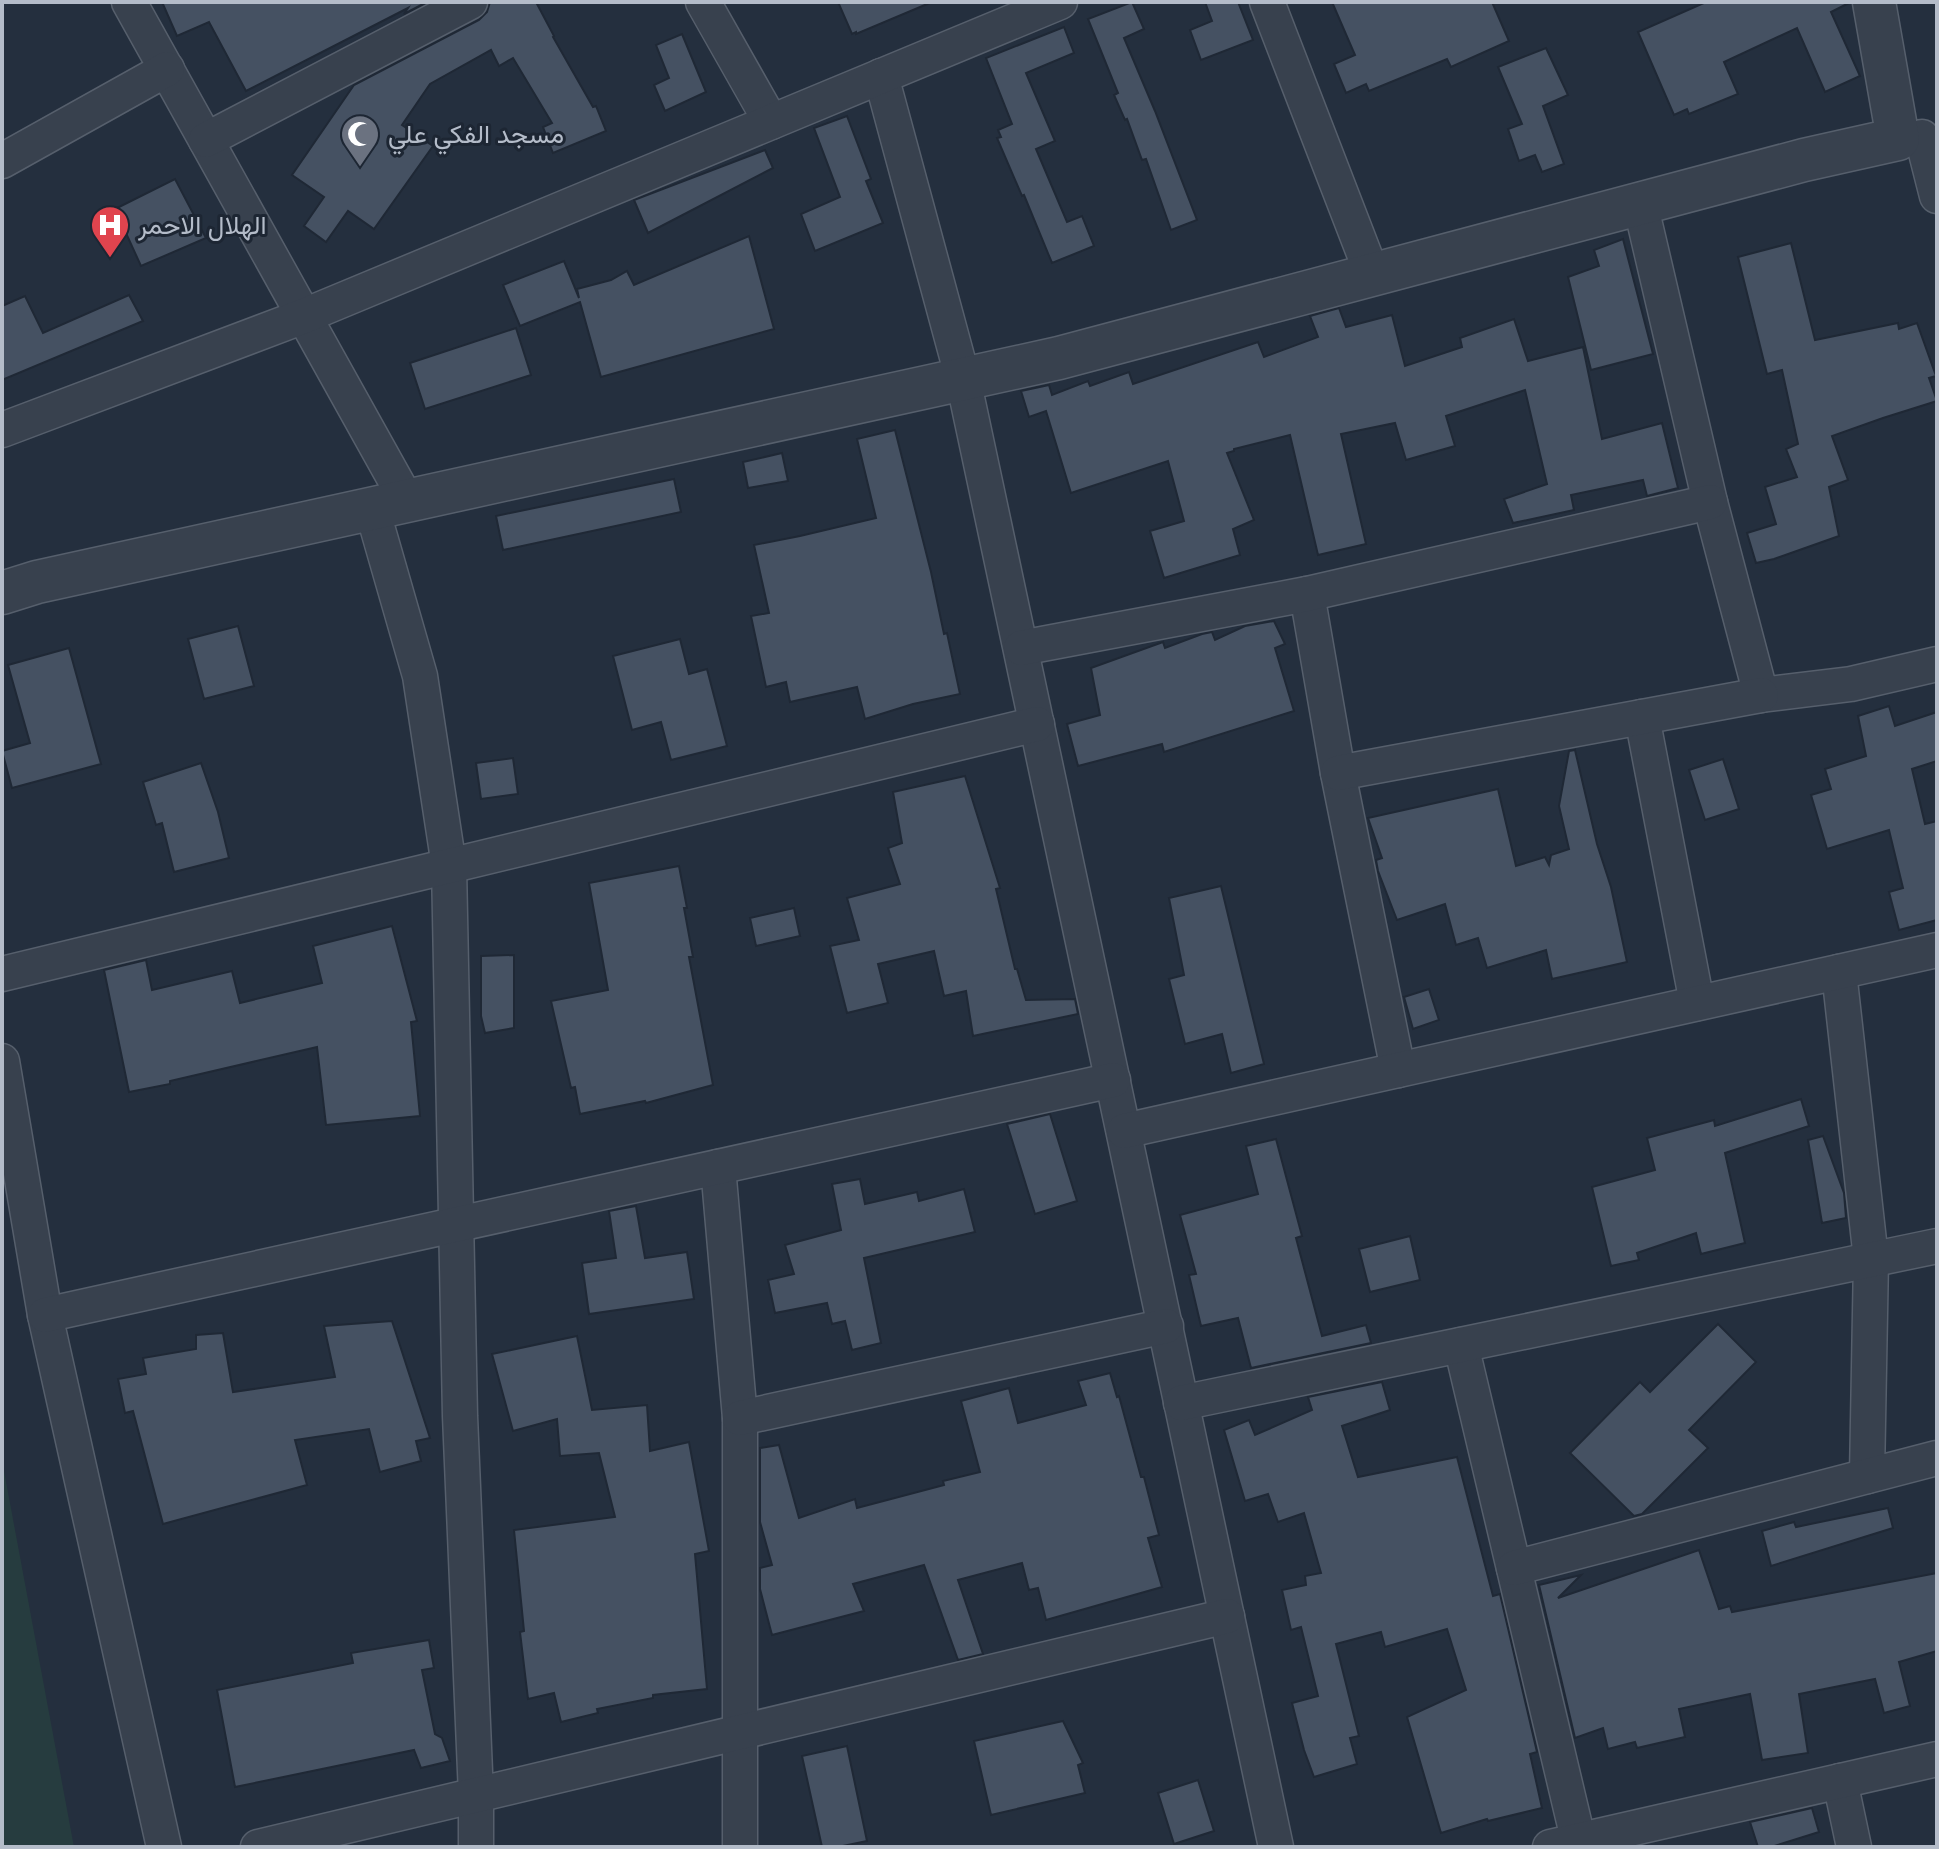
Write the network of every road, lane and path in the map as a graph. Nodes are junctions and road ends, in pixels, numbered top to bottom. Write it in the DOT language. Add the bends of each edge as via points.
graph roads {
  1 [pos="129,2"];
  2 [pos="470,2"];
  3 [pos="703,2"];
  4 [pos="1060,2"];
  5 [pos="1267,2"];
  6 [pos="1874,2"];
  7 [pos="167,69"];
  8 [pos="881,76"];
  9 [pos="771,122"];
  10 [pos="1919,136"];
  11 [pos="206,140"];
  12 [pos="2,161"];
  13 [pos="1937,196"];
  14 [pos="1640,203"];
  15 [pos="1372,274"];
  16 [pos="304,316"];
  17 [pos="963,379"];
  18 [pos="2,430"];
  19 [pos="1710,502"];
  20 [pos="390,505"];
  21 [pos="2,593"];
  22 [pos="1307,594"];
  23 [pos="1021,648"];
  24 [pos="1937,664"];
  25 [pos="1761,695"];
  26 [pos="1642,717"];
  27 [pos="1037,724"];
  28 [pos="1338,773"];
  29 [pos="449,866"];
  30 [pos="1937,950"];
  31 [pos="1839,972"];
  32 [pos="2,974"];
  33 [pos="1697,1003"];
  34 [pos="2,1061"];
  35 [pos="1398,1070"];
  36 [pos="1113,1080"];
  37 [pos="1124,1131"];
  38 [pos="718,1167"];
  39 [pos="456,1225"];
  40 [pos="1937,1246"];
  41 [pos="1871,1259"];
  42 [pos="45,1315"];
  43 [pos="1166,1326"];
  44 [pos="1461,1345"];
  45 [pos="1181,1403"];
  46 [pos="740,1418"];
  47 [pos="1937,1458"];
  48 [pos="1867,1476"];
  49 [pos="1514,1568"];
  50 [pos="1227,1616"];
  51 [pos="739,1733"];
  52 [pos="1937,1759"];
  53 [pos="1840,1781"];
  54 [pos="476,1795"];
  55 [pos="1570,1845"];
  56 [pos="164,1847"];
  57 [pos="258,1847"];
  58 [pos="476,1847"];
  59 [pos="740,1847"];
  60 [pos="1276,1847"];
  61 [pos="1854,1847"];
  1 -- 7 [label="street"];
  2 -- 11 [label="street"];
  3 -- 9 [label="street"];
  4 -- 8 [label="street"];
  5 -- 15 [label="street"];
  6 -- 10 [label="street"];
  7 -- 11 [label="street"];
  7 -- 12 [label="street"];
  8 -- 9 [label="street"];
  8 -- 17 [label="street"];
  9 -- 16 [label="street"];
  10 -- 13 [label="street"];
  10 -- 14 [label="street"];
  11 -- 16 [label="street"];
  14 -- 15 [label="street"];
  14 -- 19 [label="street"];
  15 -- 17 [label="street"];
  16 -- 18 [label="street"];
  16 -- 20 [label="street"];
  17 -- 20 [label="street"];
  17 -- 23 [label="street"];
  19 -- 22 [label="street"];
  19 -- 25 [label="street"];
  20 -- 21 [label="street"];
  20 -- 29 [label="street"];
  22 -- 23 [label="street"];
  22 -- 28 [label="street"];
  23 -- 27 [label="street"];
  24 -- 25 [label="street" via="1851,684"];
  25 -- 26 [label="street"];
  26 -- 28 [label="street"];
  26 -- 33 [label="street"];
  27 -- 29 [label="street"];
  27 -- 36 [label="street"];
  28 -- 35 [label="street"];
  29 -- 32 [label="street"];
  29 -- 39 [label="street"];
  30 -- 31 [label="street"];
  31 -- 33 [label="street"];
  31 -- 41 [label="street"];
  33 -- 35 [label="street"];
  34 -- 42 [label="street"];
  35 -- 37 [label="street"];
  36 -- 37 [label="street"];
  36 -- 38 [label="street"];
  37 -- 43 [label="street"];
  38 -- 39 [label="street"];
  38 -- 46 [label="street"];
  39 -- 42 [label="street"];
  39 -- 54 [label="street"];
  40 -- 41 [label="street"];
  41 -- 44 [label="street"];
  41 -- 48 [label="street"];
  42 -- 56 [label="street"];
  43 -- 45 [label="street"];
  43 -- 46 [label="street"];
  44 -- 45 [label="street"];
  44 -- 49 [label="street"];
  45 -- 50 [label="street"];
  46 -- 51 [label="street"];
  47 -- 48 [label="street"];
  48 -- 49 [label="street"];
  49 -- 55 [label="street"];
  50 -- 51 [label="street"];
  50 -- 60 [label="street"];
  51 -- 54 [label="street"];
  51 -- 59 [label="street"];
  52 -- 53 [label="street"];
  53 -- 55 [label="street"];
  53 -- 61 [label="street"];
  54 -- 57 [label="street"];
  54 -- 58 [label="street"];
}
